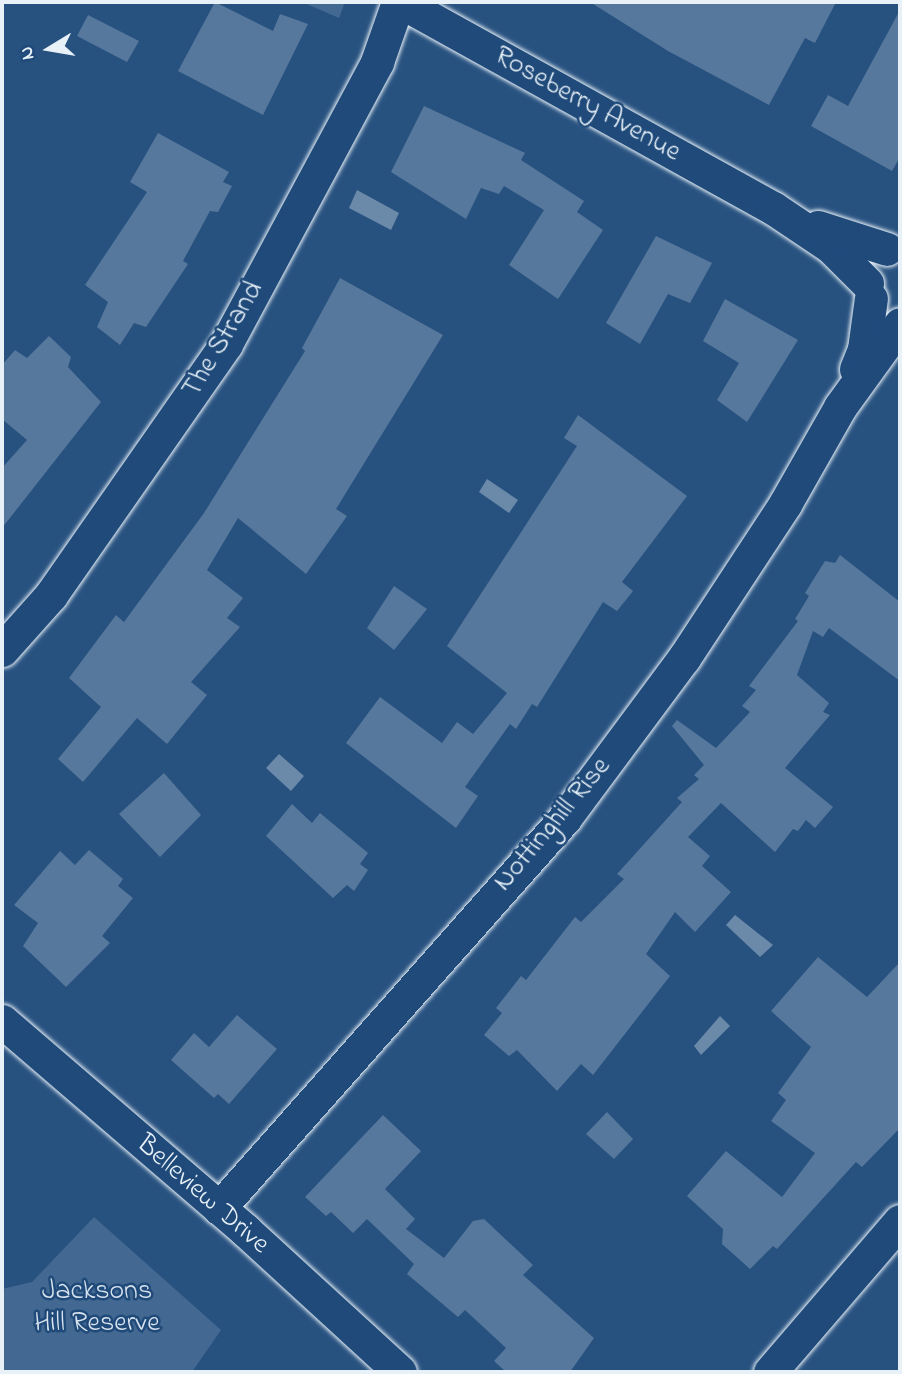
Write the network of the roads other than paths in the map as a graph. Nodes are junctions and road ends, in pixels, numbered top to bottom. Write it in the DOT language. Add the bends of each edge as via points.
graph roads {
  1 [pos="400,2"];
  2 [pos="773,208"];
  3 [pos="893,248"];
  4 [pos="869,290"];
  5 [pos="900,317"];
  6 [pos="900,324"];
  7 [pos="840,407"];
  8 [pos="2,649"];
  9 [pos="2,1021"];
  10 [pos="219,1208"];
  11 [pos="900,1221"];
  12 [pos="400,1372"];
  13 [pos="770,1372"];
  1 -- 2 [label="street, Roseberry Avenue"];
  1 -- 8 [label="street, The Strand" via="377,62 226,344 51,595"];
  2 -- 3 [label="street, Roseberry Avenue" via="840,237"];
  2 -- 4 [label="street, Roseberry Avenue" via="831,247"];
  3 -- 4 [label="street" via="871,266"];
  4 -- 5 [label="street, Roseberry Avenue" via="881,310"];
  4 -- 7 [label="street, Nottinghill Rise" via="864,349"];
  6 -- 7 [label="street, Nottinghill Rise"];
  7 -- 10 [label="street, Nottinghill Rise" via="785,504 684,658 565,818"];
  9 -- 10 [label="street, Belleview Drive"];
  10 -- 12 [label="street, Belleview Drive"];
  11 -- 13 [label="street"];
}
